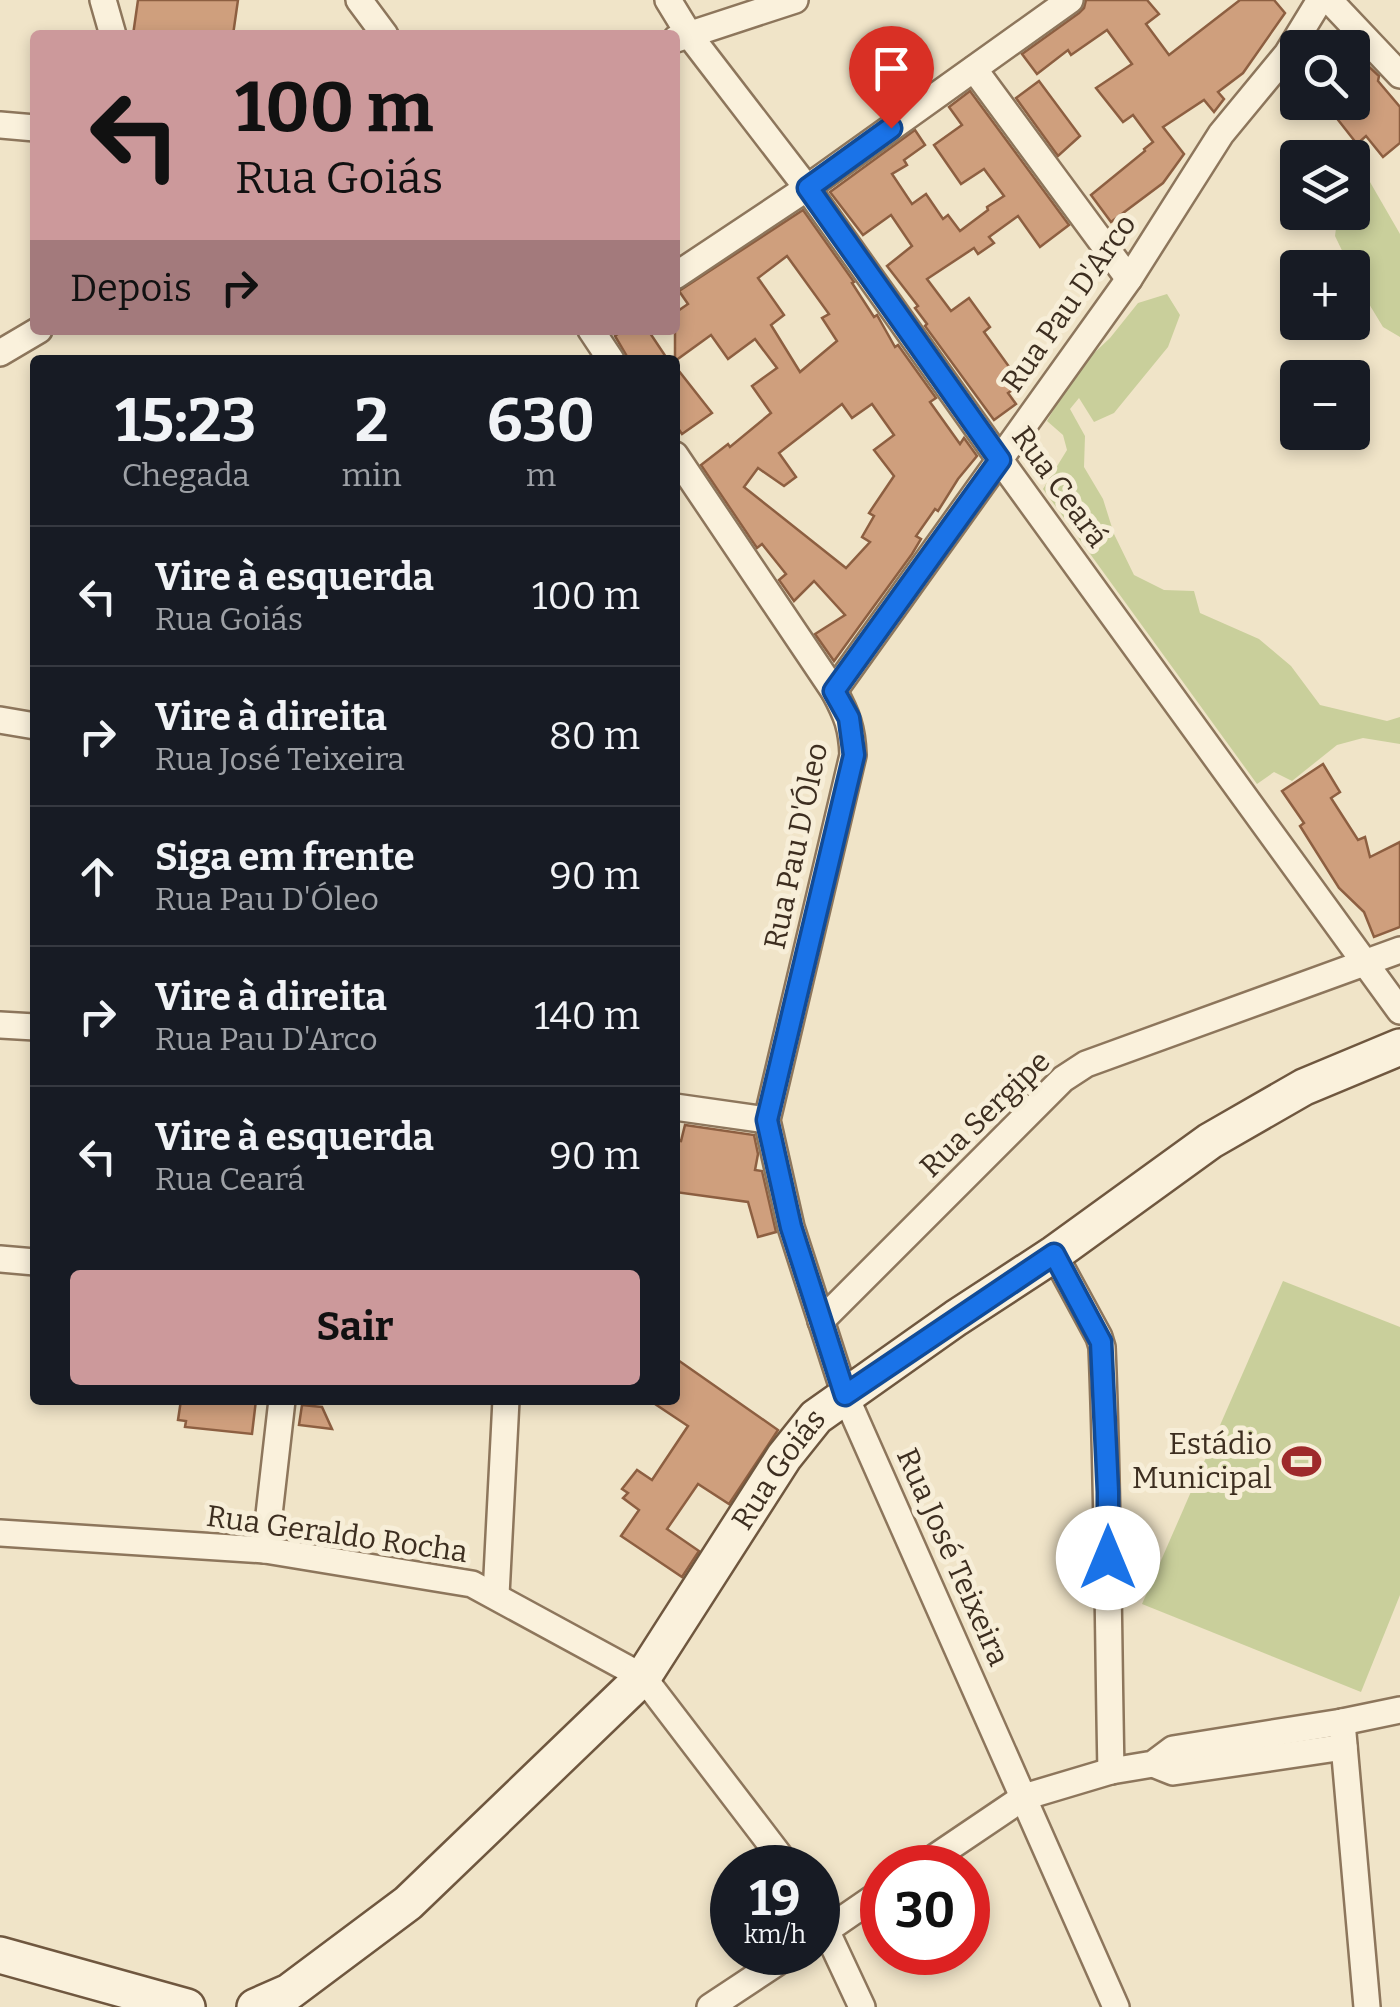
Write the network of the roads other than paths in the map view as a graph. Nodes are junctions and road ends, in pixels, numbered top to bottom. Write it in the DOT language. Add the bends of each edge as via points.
graph roads {
  1 [pos="103,0"];
  2 [pos="360,0"];
  3 [pos="668,0"];
  4 [pos="795,0"];
  5 [pos="1070,0"];
  6 [pos="1320,0"];
  7 [pos="1329,0"];
  8 [pos="112,30"];
  9 [pos="381,30"];
  10 [pos="679,30"];
  11 [pos="682,38"];
  12 [pos="974,69"];
  13 [pos="1400,75"];
  14 [pos="0,126"];
  15 [pos="30,128"];
  16 [pos="808,188"];
  17 [pos="680,273"];
  18 [pos="1128,279"];
  19 [pos="31,335"];
  20 [pos="0,353"];
  21 [pos="1000,460"];
  22 [pos="680,462"];
  23 [pos="834,691"];
  24 [pos="0,720"];
  25 [pos="30,725"];
  26 [pos="1400,950"];
  27 [pos="1366,964"];
  28 [pos="1400,1012"];
  29 [pos="0,1025"];
  30 [pos="30,1027"];
  31 [pos="1400,1047"];
  32 [pos="680,1108"];
  33 [pos="767,1120"];
  34 [pos="1054,1254"];
  35 [pos="0,1259"];
  36 [pos="30,1262"];
  37 [pos="821,1321"];
  38 [pos="845,1395"];
  39 [pos="281,1405"];
  40 [pos="506,1405"];
  41 [pos="0,1533"];
  42 [pos="265,1550"];
  43 [pos="496,1596"];
  44 [pos="643,1676"];
  45 [pos="1399,1708"];
  46 [pos="1343,1734"];
  47 [pos="1111,1771"];
  48 [pos="1024,1797"];
  49 [pos="772,1845"];
  50 [pos="953,1845"];
  51 [pos="0,1956"];
  52 [pos="840,1966"];
  53 [pos="758,1975"];
  54 [pos="187,2007"];
  55 [pos="255,2007"];
  56 [pos="710,2007"];
  57 [pos="862,2007"];
  58 [pos="1116,2007"];
  59 [pos="1367,2007"];
  1 -- 8 [label="street"];
  2 -- 9 [label="street"];
  3 -- 10 [label="street, Rua Ceará"];
  4 -- 11 [label="street"];
  5 -- 12 [label="street"];
  6 -- 18 [label="street, Rua Pau D'Arco" via="1287,54 1221,134"];
  7 -- 13 [label="street"];
  11 -- 16 [label="street, Rua Ceará"];
  12 -- 16 [label="street"];
  12 -- 18 [label="street"];
  14 -- 15 [label="street"];
  16 -- 17 [label="street"];
  16 -- 21 [label="street, Rua Ceará"];
  18 -- 21 [label="street, Rua Pau D'Arco"];
  19 -- 20 [label="street"];
  21 -- 23 [label="street, Rua Pau D'Arco"];
  21 -- 27 [label="street, Rua Ceará"];
  22 -- 23 [label="street, Rua Pau D'Óleo"];
  23 -- 33 [label="street, Rua Pau D'Óleo" via="849,718 854,755"];
  24 -- 25 [label="street"];
  26 -- 27 [label="street, Rua Sergipe"];
  27 -- 28 [label="street, Rua Ceará"];
  27 -- 37 [label="street, Rua Sergipe" via="1086,1064 1062,1079"];
  29 -- 30 [label="street"];
  31 -- 34 [label="street, Rua Goiás" via="1256,1114"];
  32 -- 33 [label="street"];
  33 -- 37 [label="street, Rua José Teixeira"];
  34 -- 38 [label="street, Rua Goiás"];
  34 -- 47 [label="street" via="1102,1346"];
  35 -- 36 [label="street"];
  37 -- 38 [label="street, Rua José Teixeira"];
  38 -- 44 [label="street, Rua Goiás" via="816,1417 784,1457"];
  38 -- 48 [label="street, Rua José Teixeira"];
  39 -- 42 [label="street"];
  40 -- 43 [label="street"];
  41 -- 42 [label="street, Rua Geraldo Rocha"];
  42 -- 43 [label="street, Rua Geraldo Rocha" via="472,1584"];
  43 -- 44 [label="street, Rua Geraldo Rocha"];
  44 -- 49 [label="street, Rua Geraldo Rocha"];
  44 -- 55 [label="street, Rua Goiás" via="408,1904 288,1992"];
  45 -- 46 [label="street"];
  46 -- 47 [label="street" via="1173,1749 1154,1764"];
  46 -- 59 [label="street"];
  47 -- 48 [label="street"];
  48 -- 50 [label="street"];
  48 -- 58 [label="street, Rua José Teixeira"];
  51 -- 54 [label="street"];
  52 -- 57 [label="street"];
  53 -- 56 [label="street"];
}
